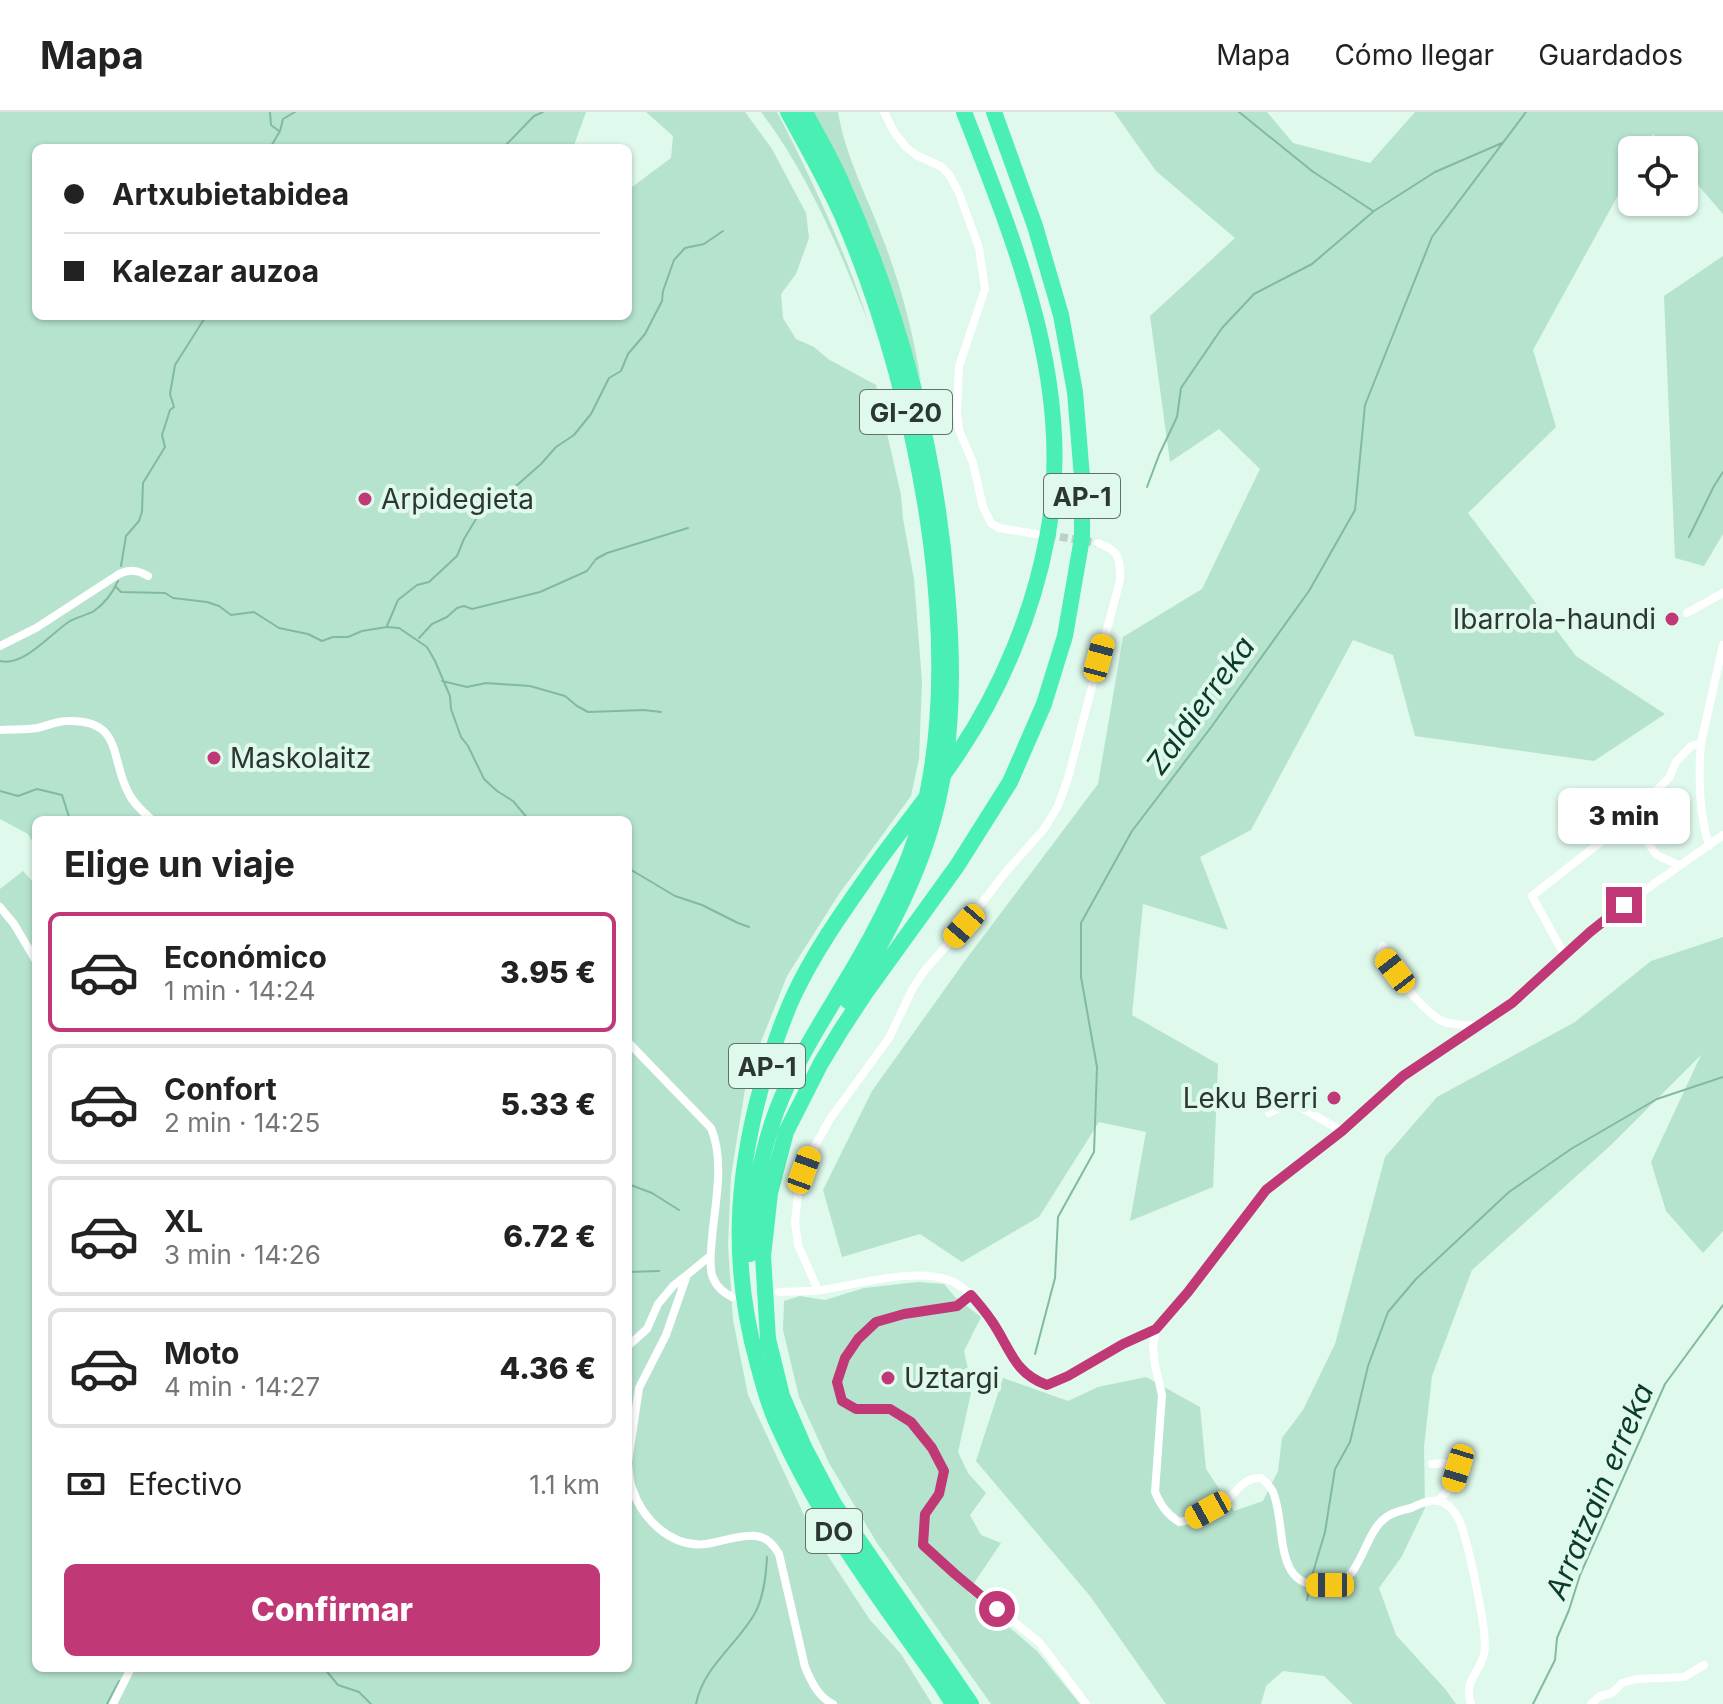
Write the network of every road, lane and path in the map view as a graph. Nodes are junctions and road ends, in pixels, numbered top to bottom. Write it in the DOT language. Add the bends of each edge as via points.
graph roads {
  1 [pos="788,112"];
  2 [pos="805,112"];
  3 [pos="884,112"];
  4 [pos="964,112"];
  5 [pos="994,112"];
  6 [pos="1036,534"];
  7 [pos="1098,543"];
  8 [pos="148,576"];
  9 [pos="1723,593"];
  10 [pos="1687,613"];
  11 [pos="1723,645"];
  12 [pos="0,646"];
  13 [pos="0,730"];
  14 [pos="942,730"];
  15 [pos="1701,743"];
  16 [pos="147,816"];
  17 [pos="1621,826"];
  18 [pos="1723,835"];
  19 [pos="1709,846"];
  20 [pos="1679,866"];
  21 [pos="0,907"];
  22 [pos="1383,946"];
  23 [pos="32,954"];
  24 [pos="1565,956"];
  25 [pos="1478,1026"];
  26 [pos="632,1046"];
  27 [pos="1269,1113"];
  28 [pos="1342,1131"];
  29 [pos="786,1132"];
  30 [pos="710,1256"];
  31 [pos="687,1275"];
  32 [pos="818,1290"];
  33 [pos="779,1292"];
  34 [pos="971,1295"];
  35 [pos="732,1297"];
  36 [pos="1156,1329"];
  37 [pos="751,1340"];
  38 [pos="632,1342"];
  39 [pos="632,1436"];
  40 [pos="1432,1464"];
  41 [pos="632,1488"];
  42 [pos="1438,1501"];
  43 [pos="1704,1665"];
  44 [pos="129,1672"];
  45 [pos="113,1704"];
  46 [pos="833,1704"];
  47 [pos="953,1704"];
  48 [pos="971,1704"];
  49 [pos="1086,1704"];
  50 [pos="1471,1704"];
  51 [pos="1591,1704"];
  1 -- 14 [label="highway, GI-20" via="843,219 881,324 910,428 935,588"];
  2 -- 14 [label="highway, GI-20" via="838,174 881,284 920,414 945,568 951,660"];
  3 -- 6 [label="street" via="906,147 950,176 979,248 985,289 959,366 959,430 991,523"];
  4 -- 37 [label="highway, AP-1" via="1040,327 1054,424 1047,537 1027,615 998,686 960,751 822,942 771,1053 750,1129 740,1216 739,1259"];
  5 -- 29 [label="highway, AP-1" via="1061,315 1075,392 1082,538 1065,636 1044,704 1010,782 841,1030"];
  7 -- 32 [label="street" via="1118,557 1120,580 1058,806 925,970 889,1038 810,1155 799,1185 795,1222 798,1245"];
  8 -- 12 [label="street" via="130,570 119,574"];
  9 -- 10 [label="street"];
  11 -- 15 [label="street"];
  13 -- 16 [label="street" via="92,723 115,747 128,793"];
  14 -- 29 [label="highway, GI-20" via="940,792 910,883 815,1057"];
  14 -- 37 [label="highway, GI-20" via="903,873 788,1084 767,1138 752,1219"];
  15 -- 17 [label="street" via="1691,746 1669,778"];
  15 -- 19 [label="street" via="1702,824"];
  17 -- 20 [label="street"];
  17 -- 24 [label="street" via="1532,896"];
  18 -- 19 [label="street"];
  19 -- 20 [label="street"];
  20 -- 24 [label="street" via="1607,917"];
  21 -- 23 [label="street"];
  22 -- 25 [label="street" via="1384,958 1440,1020"];
  24 -- 25 [label="street"];
  25 -- 28 [label="street" via="1403,1076"];
  26 -- 30 [label="street" via="711,1128 717,1143"];
  27 -- 28 [label="street" via="1291,1102"];
  28 -- 36 [label="street" via="1266,1190"];
  29 -- 48 [label="highway, AP-1" via="770,1193 763,1256 768,1339 782,1396 834,1504"];
  30 -- 31 [label="street"];
  30 -- 35 [label="street" via="720,1290"];
  31 -- 38 [label="street" via="658,1304 647,1329"];
  31 -- 39 [label="street" via="666,1335 639,1388"];
  32 -- 33 [label="street"];
  32 -- 34 [label="street" via="930,1276 951,1281"];
  34 -- 36 [label="street" via="1018,1367 1047,1385"];
  34 -- 49 [label="street" via="957,1306 876,1322 845,1358 839,1391 842,1401 856,1409 890,1409 911,1422 932,1448 944,1471 939,1494 925,1514 923,1545 1040,1643"];
  36 -- 42 [label="street" via="1153,1345 1162,1395 1155,1492 1169,1516 1189,1521 1227,1499 1241,1484 1261,1478 1271,1488 1286,1562 1296,1577 1310,1584 1342,1583 1387,1517"];
  37 -- 47 [label="highway, DO" via="779,1428 810,1492"];
  40 -- 42 [label="street" via="1458,1468 1454,1484"];
  41 -- 46 [label="street" via="652,1523 683,1542 756,1536 772,1543 805,1667 812,1683"];
  42 -- 50 [label="street" via="1460,1522 1482,1620 1485,1652 1468,1684"];
  43 -- 51 [label="street" via="1684,1677 1622,1683"];
  44 -- 45 [label="street"];
}
